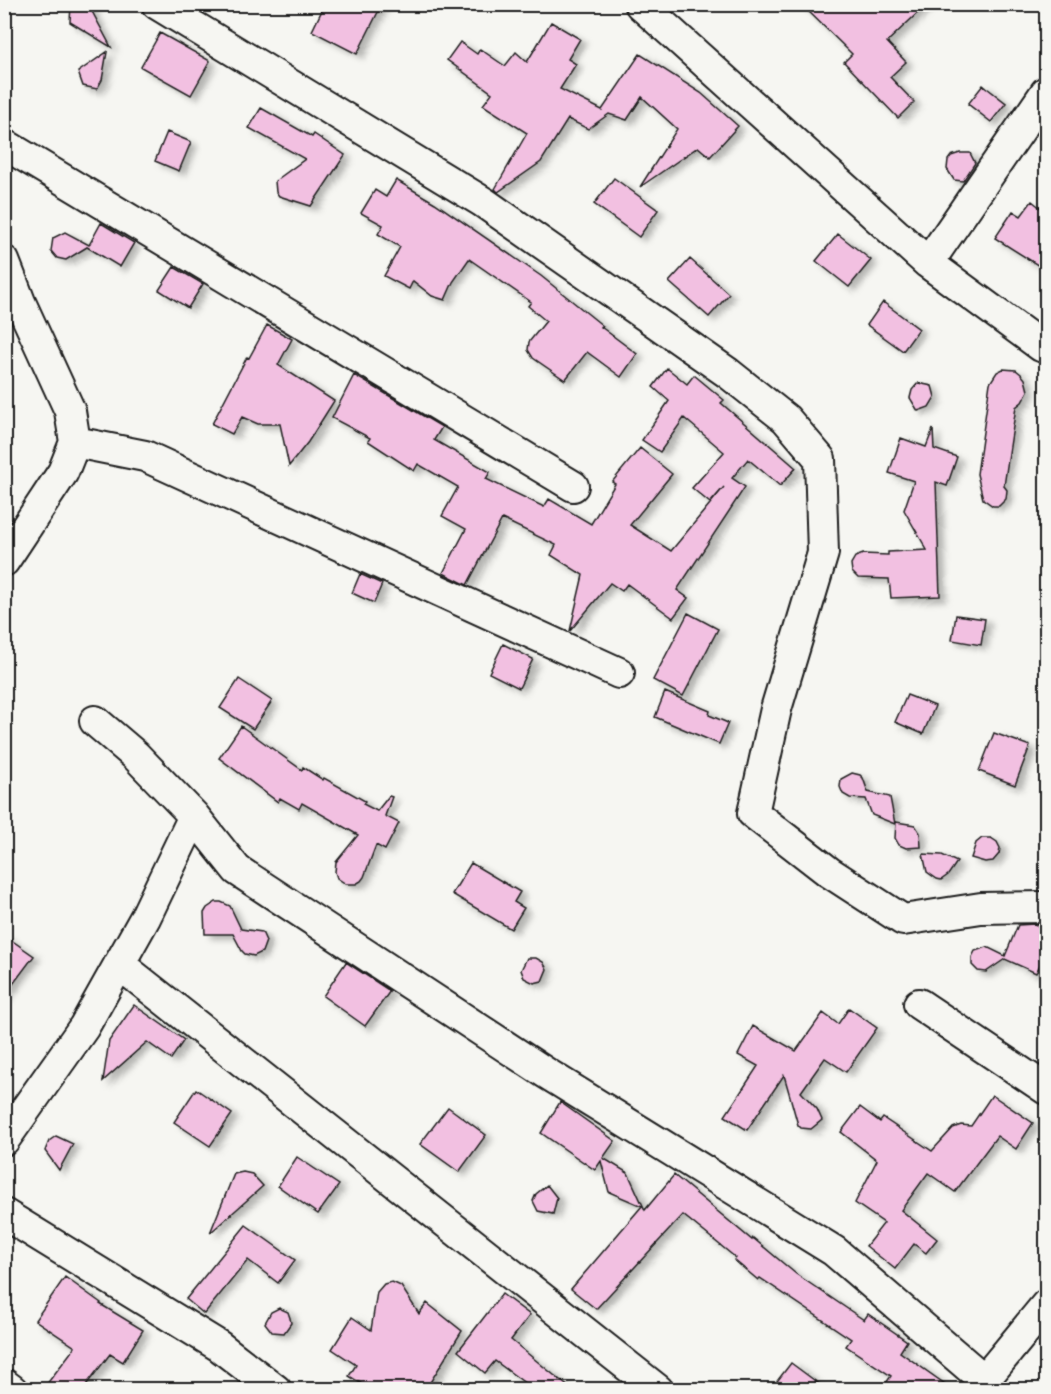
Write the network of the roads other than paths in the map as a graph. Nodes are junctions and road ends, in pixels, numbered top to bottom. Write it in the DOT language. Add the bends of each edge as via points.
graph roads {
  1 [pos="157,4"];
  2 [pos="640,4"];
  3 [pos="1045,98"];
  4 [pos="4,144"];
  5 [pos="4,261"];
  6 [pos="928,263"];
  7 [pos="1047,348"];
  8 [pos="75,442"];
  9 [pos="573,486"];
  10 [pos="5,559"];
  11 [pos="619,673"];
  12 [pos="95,721"];
  13 [pos="194,816"];
  14 [pos="1047,907"];
  15 [pos="119,964"];
  16 [pos="919,1004"];
  17 [pos="1047,1089"];
  18 [pos="4,1140"];
  19 [pos="4,1214"];
  20 [pos="1047,1305"];
  21 [pos="4,1384"];
  22 [pos="982,1386"];
  23 [pos="12,1389"];
  24 [pos="276,1389"];
  25 [pos="658,1389"];
  1 -- 14 [label="street" via="483,202 686,342 786,419 820,459 823,553 776,709 753,813 828,872 903,920 981,908"];
  2 -- 6 [label="street"];
  3 -- 6 [label="street"];
  4 -- 9 [label="street"];
  5 -- 8 [label="street" via="70,411"];
  6 -- 7 [label="street"];
  8 -- 10 [label="street" via="63,472"];
  8 -- 11 [label="street" via="145,456"];
  12 -- 13 [label="street" via="136,756"];
  13 -- 15 [label="street"];
  13 -- 22 [label="street" via="237,870 546,1073 834,1251"];
  15 -- 18 [label="street" via="84,1027"];
  15 -- 25 [label="street"];
  16 -- 17 [label="street"];
  19 -- 24 [label="street" via="219,1346"];
  20 -- 22 [label="street"];
  21 -- 23 [label="street"];
}
